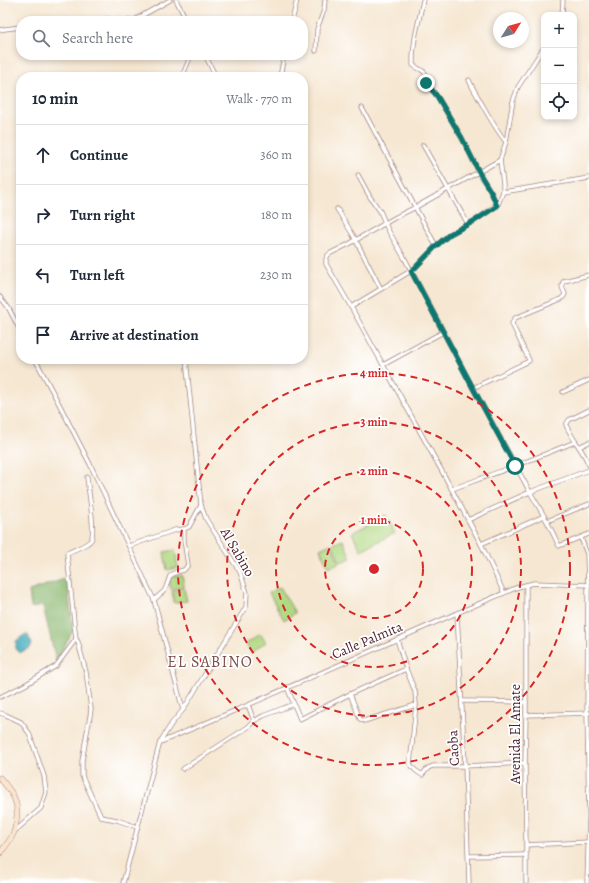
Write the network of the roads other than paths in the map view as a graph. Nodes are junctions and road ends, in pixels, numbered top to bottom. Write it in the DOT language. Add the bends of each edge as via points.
graph roads {
  1 [pos="170,0"];
  2 [pos="176,0"];
  3 [pos="297,0"];
  4 [pos="325,0"];
  5 [pos="423,0"];
  6 [pos="563,0"];
  7 [pos="562,12"];
  8 [pos="142,16"];
  9 [pos="184,16"];
  10 [pos="293,16"];
  11 [pos="16,28"];
  12 [pos="0,30"];
  13 [pos="543,48"];
  14 [pos="316,51"];
  15 [pos="189,60"];
  16 [pos="208,60"];
  17 [pos="283,60"];
  18 [pos="184,72"];
  19 [pos="214,72"];
  20 [pos="281,72"];
  21 [pos="469,80"];
  22 [pos="362,108"];
  23 [pos="506,142"];
  24 [pos="423,146"];
  25 [pos="500,160"];
  26 [pos="479,172"];
  27 [pos="358,175"];
  28 [pos="589,178"];
  29 [pos="448,189"];
  30 [pos="503,192"];
  31 [pos="497,206"];
  32 [pos="416,207"];
  33 [pos="337,209"];
  34 [pos="385,223"];
  35 [pos="468,224"];
  36 [pos="355,240"];
  37 [pos="436,246"];
  38 [pos="411,271"];
  39 [pos="589,275"];
  40 [pos="381,289"];
  41 [pos="0,297"];
  42 [pos="351,307"];
  43 [pos="16,322"];
  44 [pos="443,332"];
  45 [pos="38,364"];
  46 [pos="187,364"];
  47 [pos="383,365"];
  48 [pos="589,380"];
  49 [pos="473,388"];
  50 [pos="563,392"];
  51 [pos="589,410"];
  52 [pos="575,442"];
  53 [pos="589,442"];
  54 [pos="579,447"];
  55 [pos="589,464"];
  56 [pos="515,466"];
  57 [pos="589,470"];
  58 [pos="87,477"];
  59 [pos="452,489"];
  60 [pos="530,492"];
  61 [pos="589,504"];
  62 [pos="201,505"];
  63 [pos="544,516"];
  64 [pos="468,520"];
  65 [pos="547,522"];
  66 [pos="184,530"];
  67 [pos="589,534"];
  68 [pos="581,538"];
  69 [pos="481,544"];
  70 [pos="129,546"];
  71 [pos="526,585"];
  72 [pos="588,585"];
  73 [pos="504,593"];
  74 [pos="154,600"];
  75 [pos="457,613"];
  76 [pos="76,639"];
  77 [pos="397,639"];
  78 [pos="406,669"];
  79 [pos="287,687"];
  80 [pos="350,694"];
  81 [pos="0,697"];
  82 [pos="462,701"];
  83 [pos="526,702"];
  84 [pos="294,704"];
  85 [pos="248,705"];
  86 [pos="416,705"];
  87 [pos="183,710"];
  88 [pos="0,713"];
  89 [pos="588,713"];
  90 [pos="526,715"];
  91 [pos="254,721"];
  92 [pos="160,742"];
  93 [pos="525,763"];
  94 [pos="465,766"];
  95 [pos="183,769"];
  96 [pos="0,778"];
  97 [pos="137,827"];
  98 [pos="14,832"];
  99 [pos="588,842"];
  100 [pos="526,845"];
  101 [pos="0,853"];
  102 [pos="526,855"];
  103 [pos="469,856"];
  104 [pos="123,883"];
  105 [pos="469,883"];
  106 [pos="526,883"];
  107 [pos="587,883"];
  1 -- 8 [label="street"];
  2 -- 9 [label="street"];
  3 -- 10 [label="street"];
  4 -- 14 [label="street" via="317,29"];
  5 -- 26 [label="street" via="412,65 426,73 426,83 437,96"];
  6 -- 7 [label="street"];
  11 -- 12 [label="street"];
  13 -- 23 [label="street" via="518,87"];
  15 -- 18 [label="street"];
  16 -- 19 [label="street"];
  17 -- 20 [label="street"];
  21 -- 23 [label="street" via="494,127"];
  22 -- 32 [label="street"];
  23 -- 25 [label="street"];
  24 -- 29 [label="street"];
  25 -- 26 [label="street"];
  25 -- 30 [label="street"];
  26 -- 29 [label="street"];
  26 -- 31 [label="street"];
  27 -- 34 [label="street"];
  28 -- 30 [label="street"];
  29 -- 32 [label="street"];
  29 -- 35 [label="street"];
  30 -- 31 [label="street"];
  31 -- 35 [label="street"];
  32 -- 34 [label="street"];
  32 -- 37 [label="street"];
  33 -- 36 [label="street"];
  34 -- 36 [label="street"];
  34 -- 38 [label="street"];
  35 -- 37 [label="street"];
  36 -- 40 [label="street"];
  36 -- 42 [label="street" via="328,255 326,259 326,264"];
  37 -- 38 [label="street"];
  38 -- 40 [label="street"];
  38 -- 44 [label="street"];
  39 -- 49 [label="street" via="564,281 562,285 565,294 561,299 515,318 512,323 529,361"];
  40 -- 42 [label="street"];
  41 -- 43 [label="street"];
  42 -- 47 [label="street"];
  44 -- 47 [label="street"];
  44 -- 49 [label="street"];
  45 -- 70 [label="street"];
  46 -- 62 [label="street, Al Sabino"];
  47 -- 59 [label="street"];
  48 -- 50 [label="street"];
  49 -- 56 [label="street"];
  51 -- 52 [label="street" via="567,422 566,425"];
  52 -- 54 [label="street"];
  52 -- 56 [label="street"];
  53 -- 54 [label="street"];
  54 -- 55 [label="street"];
  56 -- 59 [label="street"];
  56 -- 60 [label="street"];
  57 -- 60 [label="street"];
  58 -- 76 [label="street" via="92,539 89,543 66,553"];
  59 -- 64 [label="street"];
  60 -- 63 [label="street"];
  60 -- 64 [label="street"];
  61 -- 65 [label="street"];
  62 -- 66 [label="street" via="189,527"];
  62 -- 87 [label="street, Al Sabino" via="206,519 240,572 248,593 246,607"];
  63 -- 65 [label="street"];
  63 -- 69 [label="street"];
  64 -- 69 [label="street"];
  65 -- 68 [label="street" via="559,546"];
  66 -- 70 [label="street" via="175,530"];
  66 -- 74 [label="street" via="188,565 184,570 170,576 165,590"];
  67 -- 68 [label="street"];
  68 -- 72 [label="street" via="587,554"];
  69 -- 73 [label="street"];
  70 -- 74 [label="street"];
  71 -- 72 [label="street, Calle Palmita"];
  71 -- 73 [label="street, Calle Palmita"];
  71 -- 83 [label="street, Avenida El Amate"];
  72 -- 89 [label="street"];
  73 -- 75 [label="street, Calle Palmita"];
  74 -- 87 [label="street"];
  75 -- 77 [label="street, Calle Palmita"];
  75 -- 82 [label="street, Caoba"];
  76 -- 81 [label="street" via="56,666"];
  76 -- 97 [label="street" via="86,672 90,700 82,776 100,817"];
  77 -- 78 [label="street"];
  77 -- 79 [label="street, Calle Palmita"];
  78 -- 80 [label="street"];
  78 -- 86 [label="street" via="415,691"];
  79 -- 84 [label="street"];
  79 -- 85 [label="street, Calle Palmita"];
  80 -- 84 [label="street" via="300,719"];
  80 -- 86 [label="street" via="362,721"];
  82 -- 83 [label="street"];
  82 -- 94 [label="street, Caoba"];
  83 -- 90 [label="street, Avenida El Amate"];
  84 -- 91 [label="street"];
  85 -- 91 [label="street"];
  85 -- 92 [label="street, Calle Palmita"];
  86 -- 94 [label="street" via="410,764 422,775 432,766"];
  87 -- 92 [label="street, Al Sabino"];
  88 -- 98 [label="street" via="21,722 29,733 44,776 46,792 41,808"];
  89 -- 90 [label="street"];
  89 -- 99 [label="street"];
  90 -- 93 [label="street, Avenida El Amate"];
  91 -- 95 [label="street"];
  92 -- 97 [label="street, Al Sabino"];
  93 -- 94 [label="street"];
  93 -- 100 [label="street, Avenida El Amate"];
  94 -- 103 [label="street, Caoba"];
  96 -- 98 [label="main road" via="10,789 18,807"];
  97 -- 104 [label="street, Al Sabino"];
  98 -- 101 [label="main road"];
  99 -- 100 [label="street"];
  99 -- 107 [label="street"];
  100 -- 102 [label="street, Avenida El Amate"];
  102 -- 103 [label="street"];
  102 -- 106 [label="street, Avenida El Amate"];
  103 -- 105 [label="street, Caoba"];
}
